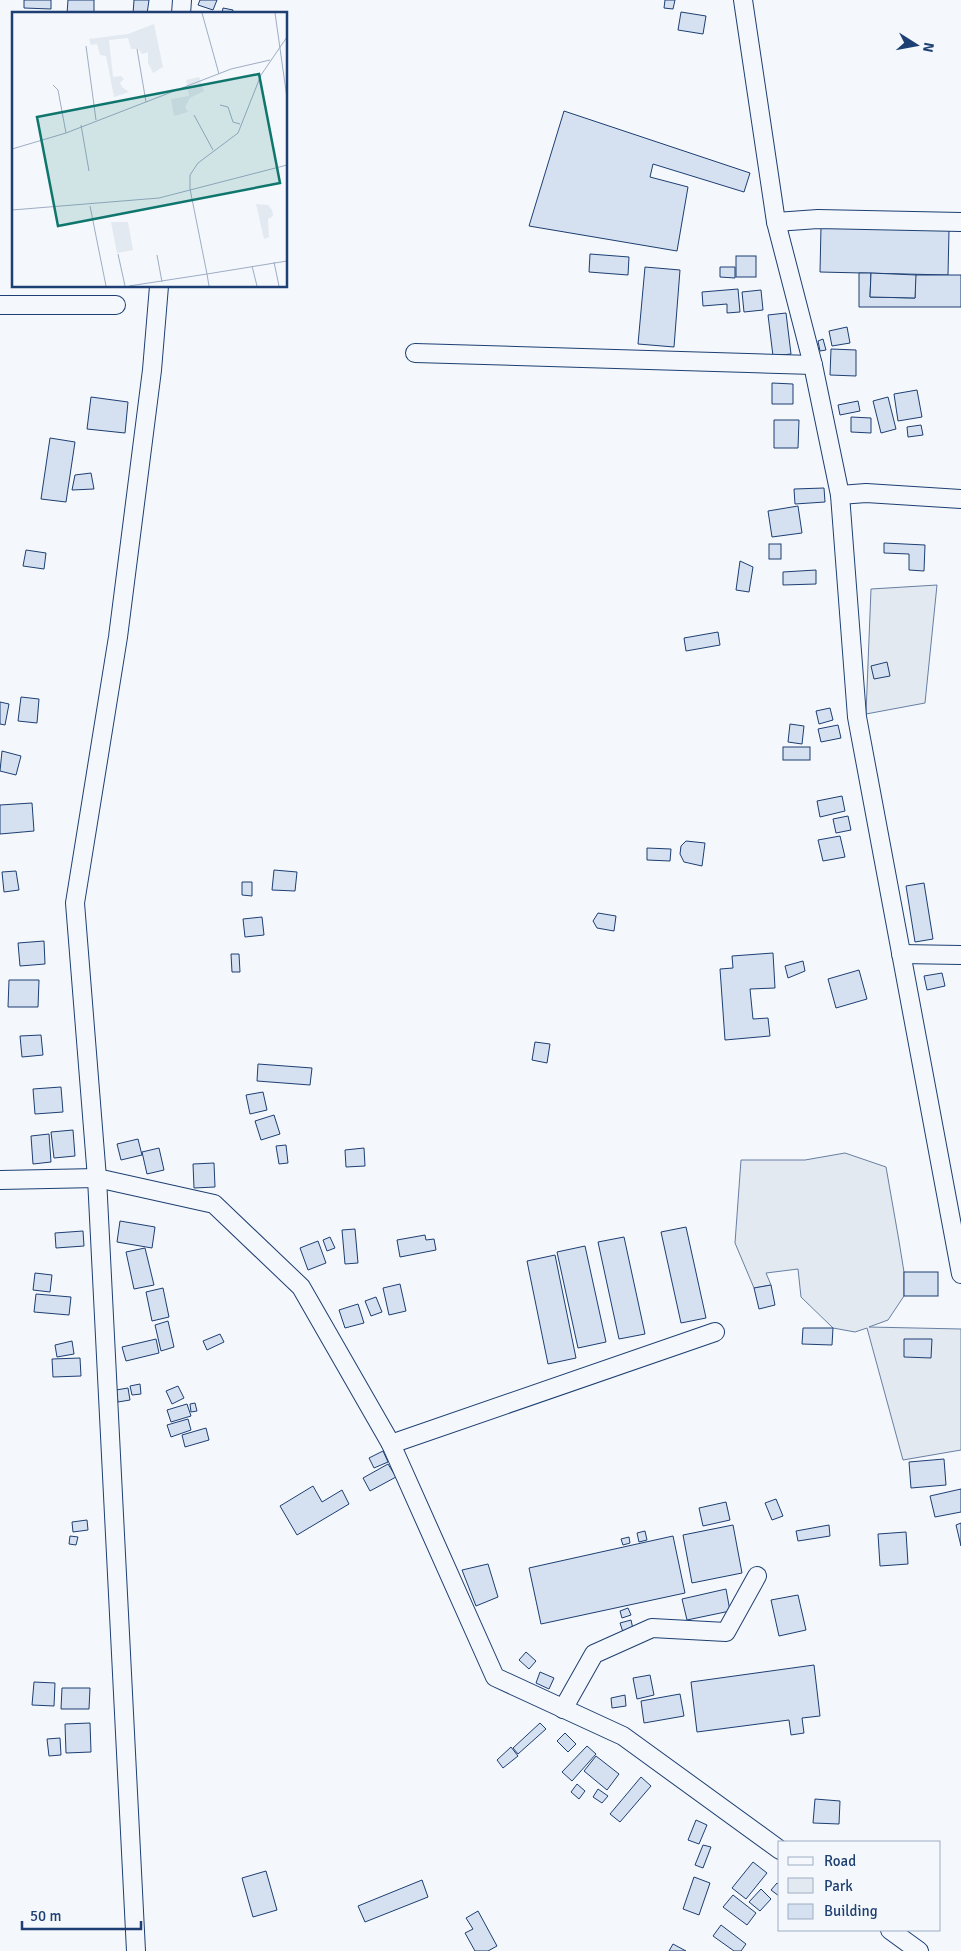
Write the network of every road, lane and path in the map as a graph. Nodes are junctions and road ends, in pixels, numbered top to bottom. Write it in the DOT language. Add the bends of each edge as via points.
graph roads {
  1 [pos="743,0"];
  2 [pos="776,222"];
  3 [pos="961,222"];
  4 [pos="159,288"];
  5 [pos="0,305"];
  6 [pos="116,305"];
  7 [pos="415,354"];
  8 [pos="813,365"];
  9 [pos="840,495"];
  10 [pos="961,499"];
  11 [pos="901,954"];
  12 [pos="961,955"];
  13 [pos="97,1178"];
  14 [pos="0,1180"];
  15 [pos="961,1274"];
  16 [pos="715,1332"];
  17 [pos="391,1444"];
  18 [pos="757,1576"];
  19 [pos="563,1709"];
  20 [pos="778,1849"];
  21 [pos="891,1931"];
  22 [pos="136,1951"];
  23 [pos="919,1951"];
  1 -- 2 [label="street"];
  2 -- 3 [label="street"];
  2 -- 8 [label="street"];
  4 -- 13 [label="street" via="152,370 118,637 75,903"];
  5 -- 6 [label="street"];
  7 -- 8 [label="street"];
  8 -- 9 [label="street"];
  9 -- 10 [label="street" via="866,493"];
  9 -- 11 [label="street" via="857,717"];
  11 -- 12 [label="street"];
  11 -- 15 [label="street"];
  13 -- 14 [label="street"];
  13 -- 17 [label="street" via="214,1204 301,1288"];
  13 -- 22 [label="street"];
  16 -- 17 [label="street"];
  17 -- 19 [label="street" via="495,1678"];
  18 -- 19 [label="street" via="726,1632 652,1628 594,1654"];
  19 -- 20 [label="street" via="623,1736"];
  21 -- 23 [label="street"];
}
